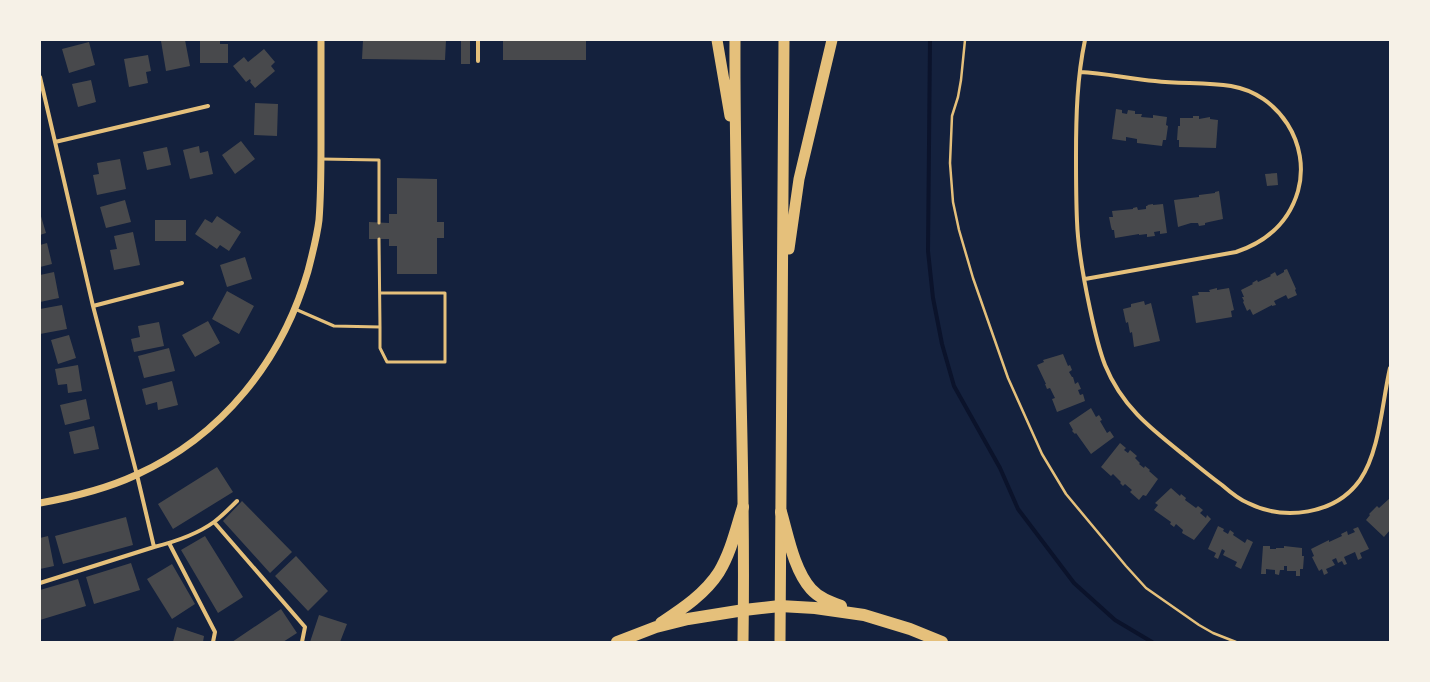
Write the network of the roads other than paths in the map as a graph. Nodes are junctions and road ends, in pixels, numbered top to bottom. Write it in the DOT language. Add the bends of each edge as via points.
graph roads {
  1 [pos="321,40"];
  2 [pos="478,40"];
  3 [pos="717,40"];
  4 [pos="735,40"];
  5 [pos="784,40"];
  6 [pos="832,40"];
  7 [pos="1085,40"];
  8 [pos="478,61"];
  9 [pos="1080,72"];
  10 [pos="40,77"];
  11 [pos="208,106"];
  12 [pos="55,142"];
  13 [pos="735,144"];
  14 [pos="321,160"];
  15 [pos="379,223"];
  16 [pos="379,239"];
  17 [pos="1085,279"];
  18 [pos="182,284"];
  19 [pos="380,293"];
  20 [pos="783,300"];
  21 [pos="93,306"];
  22 [pos="295,309"];
  23 [pos="380,327"];
  24 [pos="1390,368"];
  25 [pos="137,475"];
  26 [pos="237,501"];
  27 [pos="40,503"];
  28 [pos="743,507"];
  29 [pos="781,512"];
  30 [pos="214,522"];
  31 [pos="169,544"];
  32 [pos="154,547"];
  33 [pos="40,583"];
  34 [pos="780,606"];
  35 [pos="744,610"];
  36 [pos="864,615"];
  37 [pos="656,627"];
  38 [pos="213,642"];
  39 [pos="302,642"];
  40 [pos="617,642"];
  41 [pos="744,642"];
  42 [pos="780,642"];
  43 [pos="942,642"];
  1 -- 14 [label="street"];
  2 -- 8 [label="street"];
  3 -- 13 [label="highway"];
  4 -- 13 [label="highway"];
  5 -- 20 [label="highway"];
  6 -- 20 [label="highway" via="799,179"];
  7 -- 9 [label="street"];
  9 -- 17 [label="street" via="1076,108 1077,220"];
  9 -- 17 [label="street" via="1156,81 1220,84 1250,91 1274,107 1287,123 1297,143 1300,165 1298,189 1290,211 1276,230 1257,244 1236,252"];
  10 -- 12 [label="street"];
  11 -- 12 [label="street"];
  12 -- 21 [label="street"];
  13 -- 28 [label="highway"];
  14 -- 15 [label="lane" via="379,160"];
  14 -- 22 [label="street" via="318,221 312,257"];
  16 -- 19 [label="lane"];
  17 -- 24 [label="street" via="1099,348 1110,377 1127,403 1146,424 1199,467 1240,499 1261,509 1282,513 1310,511 1331,503 1360,480 1374,449"];
  18 -- 21 [label="street"];
  19 -- 23 [label="lane"];
  19 -- 23 [label="lane" via="445,293 445,362 387,362 380,348"];
  20 -- 29 [label="highway"];
  21 -- 25 [label="street"];
  22 -- 23 [label="lane" via="334,326"];
  22 -- 25 [label="street" via="265,365 241,397 210,428 184,448"];
  25 -- 27 [label="street" via="92,491"];
  25 -- 32 [label="street"];
  26 -- 30 [label="street"];
  28 -- 35 [label="highway"];
  28 -- 37 [label="highway" via="730,548 707,588"];
  29 -- 34 [label="highway"];
  29 -- 36 [label="highway" via="800,572 811,590 826,601"];
  30 -- 31 [label="street" via="190,536"];
  30 -- 39 [label="street" via="305,627"];
  31 -- 32 [label="street"];
  31 -- 38 [label="street" via="215,632"];
  32 -- 33 [label="street"];
  34 -- 35 [label="highway"];
  34 -- 36 [label="highway"];
  34 -- 42 [label="highway"];
  35 -- 37 [label="highway"];
  35 -- 41 [label="highway"];
  36 -- 43 [label="highway"];
  37 -- 40 [label="highway"];
}
